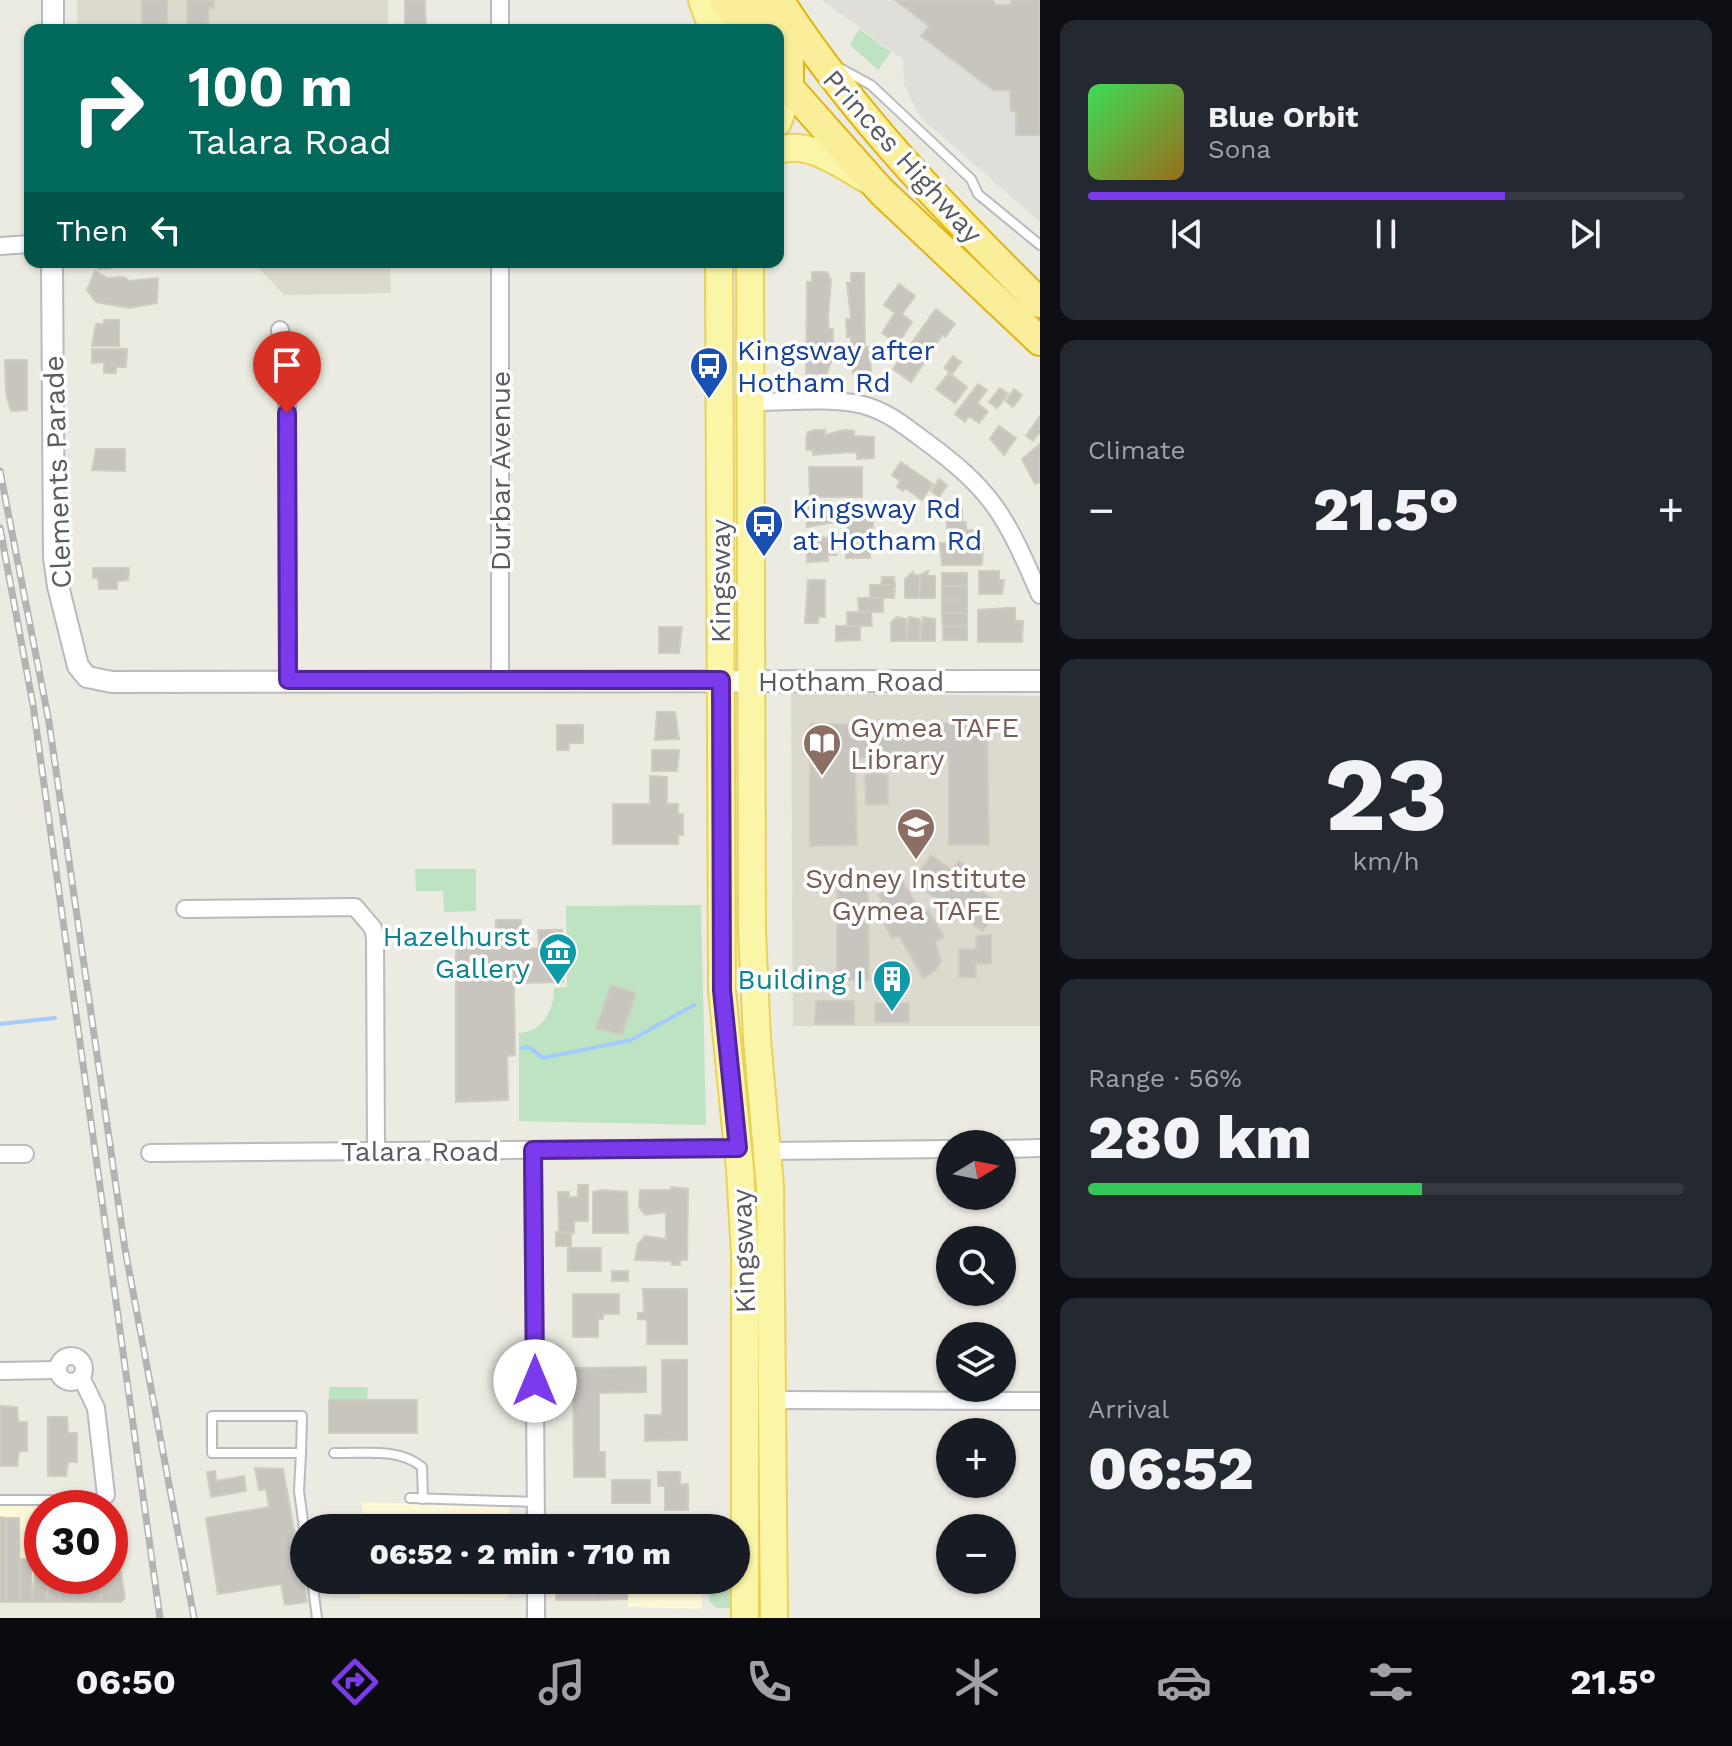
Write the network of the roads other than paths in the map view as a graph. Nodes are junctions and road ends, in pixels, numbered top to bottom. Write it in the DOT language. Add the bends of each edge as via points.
graph roads {
  1 [pos="53,0"];
  2 [pos="500,0"];
  3 [pos="702,0"];
  4 [pos="725,0"];
  5 [pos="750,0"];
  6 [pos="779,0"];
  7 [pos="53,24"];
  8 [pos="500,24"];
  9 [pos="711,24"];
  10 [pos="742,24"];
  11 [pos="768,24"];
  12 [pos="784,50"];
  13 [pos="818,60"];
  14 [pos="784,82"];
  15 [pos="848,98"];
  16 [pos="784,149"];
  17 [pos="874,183"];
  18 [pos="24,244"];
  19 [pos="1040,245"];
  20 [pos="0,246"];
  21 [pos="52,268"];
  22 [pos="500,268"];
  23 [pos="719,268"];
  24 [pos="750,268"];
  25 [pos="1040,303"];
  26 [pos="280,330"];
  27 [pos="1040,341"];
  28 [pos="753,402"];
  29 [pos="1040,595"];
  30 [pos="87,677"];
  31 [pos="288,680"];
  32 [pos="500,680"];
  33 [pos="721,680"];
  34 [pos="752,681"];
  35 [pos="1040,681"];
  36 [pos="185,909"];
  37 [pos="738,1148"];
  38 [pos="1040,1148"];
  39 [pos="936,1149"];
  40 [pos="1016,1149"];
  41 [pos="533,1150"];
  42 [pos="376,1151"];
  43 [pos="768,1151"];
  44 [pos="150,1153"];
  45 [pos="0,1154"];
  46 [pos="25,1154"];
  47 [pos="0,1371"];
  48 [pos="774,1400"];
  49 [pos="1040,1401"];
  50 [pos="301,1453"];
  51 [pos="334,1453"];
  52 [pos="105,1490"];
  53 [pos="410,1498"];
  54 [pos="423,1499"];
  55 [pos="0,1500"];
  56 [pos="24,1500"];
  57 [pos="536,1502"];
  58 [pos="302,1514"];
  59 [pos="536,1514"];
  60 [pos="314,1594"];
  61 [pos="536,1594"];
  62 [pos="317,1618"];
  63 [pos="536,1618"];
  64 [pos="745,1618"];
  65 [pos="774,1618"];
  1 -- 7 [label="street"];
  2 -- 8 [label="street"];
  3 -- 9 [label="main road"];
  4 -- 10 [label="highway"];
  5 -- 11 [label="highway"];
  6 -- 13 [label="highway, Princes Highway"];
  12 -- 14 [label="highway" via="789,59"];
  13 -- 15 [label="highway, Princes Highway"];
  13 -- 19 [label="lane" via="855,73 871,85 971,179 978,194"];
  14 -- 15 [label="highway" via="823,85"];
  14 -- 17 [label="highway, Princes Highway"];
  15 -- 25 [label="highway, Princes Highway" via="952,217"];
  16 -- 17 [label="main road" via="809,149"];
  17 -- 27 [label="highway, Princes Highway"];
  18 -- 20 [label="street"];
  21 -- 30 [label="street, Clements Parade" via="54,558 75,656"];
  22 -- 32 [label="street, Durbar Avenue"];
  23 -- 33 [label="main road, Kingsway"];
  24 -- 28 [label="main road, Kingsway"];
  26 -- 31 [label="street" via="287,382"];
  28 -- 29 [label="street" via="859,404 884,411 976,480 1010,527"];
  28 -- 34 [label="main road, Kingsway"];
  30 -- 31 [label="street, Hotham Road" via="112,682"];
  31 -- 32 [label="street, Hotham Road"];
  32 -- 33 [label="street, Hotham Road"];
  33 -- 34 [label="street, Hotham Road"];
  33 -- 37 [label="main road, Kingsway" via="722,990"];
  34 -- 35 [label="street, Hotham Road"];
  34 -- 43 [label="main road, Kingsway" via="754,989"];
  36 -- 42 [label="street" via="355,907 366,917 375,938"];
  37 -- 41 [label="street, Talara Road"];
  37 -- 64 [label="main road, Kingsway" via="745,1255"];
  38 -- 40 [label="street"];
  39 -- 43 [label="street"];
  41 -- 42 [label="street, Talara Road"];
  41 -- 57 [label="street"];
  42 -- 44 [label="street, Talara Road"];
  43 -- 48 [label="main road, Kingsway"];
  45 -- 46 [label="street"];
  47 -- 52 [label="street" via="58,1370 61,1360 75,1356 96,1408"];
  48 -- 49 [label="street"];
  48 -- 65 [label="main road, Kingsway"];
  50 -- 50 [label="lane" via="212,1453 212,1416 302,1416"];
  50 -- 58 [label="lane"];
  51 -- 54 [label="lane" via="411,1457 422,1467"];
  53 -- 54 [label="lane"];
  54 -- 57 [label="lane"];
  55 -- 56 [label="lane"];
  57 -- 59 [label="street"];
  60 -- 62 [label="lane"];
  61 -- 63 [label="street"];
}
